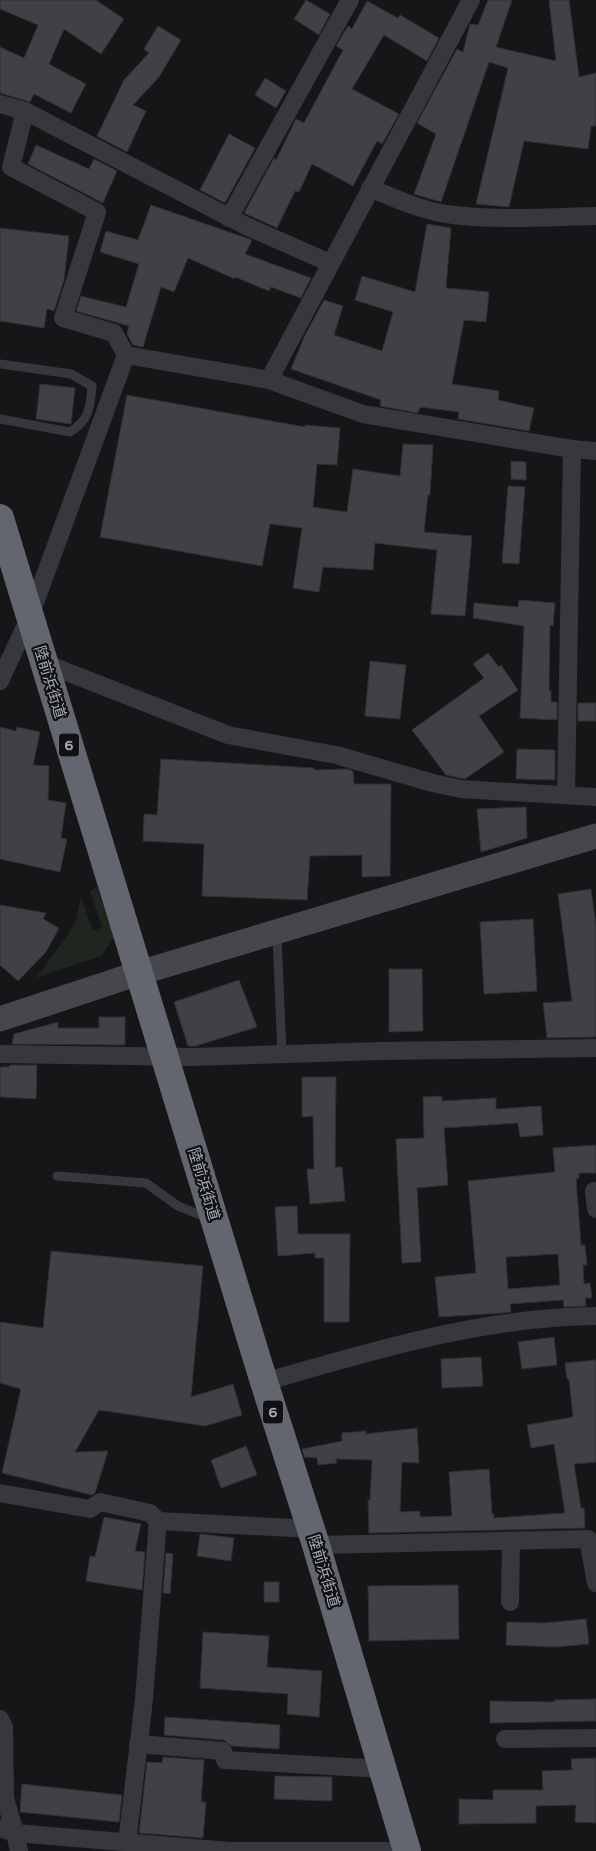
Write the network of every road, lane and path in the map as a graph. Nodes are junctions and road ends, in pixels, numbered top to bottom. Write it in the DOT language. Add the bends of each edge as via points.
graph roads {
  1 [pos="350,0"];
  2 [pos="471,0"];
  3 [pos="0,104"];
  4 [pos="25,111"];
  5 [pos="370,188"];
  6 [pos="596,216"];
  7 [pos="229,218"];
  8 [pos="330,263"];
  9 [pos="126,355"];
  10 [pos="0,364"];
  11 [pos="269,380"];
  12 [pos="0,419"];
  13 [pos="572,449"];
  14 [pos="596,451"];
  15 [pos="0,518"];
  16 [pos="10,579"];
  17 [pos="30,616"];
  18 [pos="44,663"];
  19 [pos="0,681"];
  20 [pos="566,794"];
  21 [pos="596,797"];
  22 [pos="596,836"];
  23 [pos="277,932"];
  24 [pos="139,973"];
  25 [pos="0,1019"];
  26 [pos="596,1048"];
  27 [pos="0,1054"];
  28 [pos="282,1054"];
  29 [pos="165,1057"];
  30 [pos="57,1176"];
  31 [pos="594,1191"];
  32 [pos="596,1210"];
  33 [pos="215,1221"];
  34 [pos="596,1316"];
  35 [pos="264,1382"];
  36 [pos="0,1493"];
  37 [pos="158,1521"];
  38 [pos="313,1537"];
  39 [pos="511,1541"];
  40 [pos="596,1583"];
  41 [pos="510,1602"];
  42 [pos="0,1718"];
  43 [pos="596,1738"];
  44 [pos="504,1739"];
  45 [pos="138,1744"];
  46 [pos="383,1769"];
  47 [pos="8,1830"];
  48 [pos="127,1843"];
  49 [pos="362,1850"];
  50 [pos="18,1851"];
  51 [pos="397,1851"];
  52 [pos="407,1851"];
  1 -- 7 [label="street"];
  2 -- 5 [label="street"];
  3 -- 4 [label="street"];
  4 -- 7 [label="street"];
  4 -- 9 [label="street" via="11,167 97,212 62,318 114,333"];
  5 -- 6 [label="street" via="403,202 446,214 521,218"];
  5 -- 8 [label="street"];
  7 -- 8 [label="street"];
  8 -- 11 [label="street"];
  9 -- 11 [label="street"];
  9 -- 17 [label="street"];
  10 -- 12 [label="lane" via="71,374 92,386 90,408 83,424 70,432"];
  11 -- 13 [label="street" via="363,414"];
  13 -- 14 [label="street"];
  13 -- 20 [label="street"];
  15 -- 16 [label="highway, 陸前浜街道 / 6"];
  16 -- 17 [label="highway, 陸前浜街道 / 6"];
  17 -- 18 [label="highway, 陸前浜街道 / 6"];
  17 -- 19 [label="street"];
  18 -- 20 [label="street" via="228,735 336,755 461,789"];
  18 -- 24 [label="highway, 陸前浜街道 / 6"];
  20 -- 21 [label="street"];
  22 -- 23 [label="street"];
  23 -- 24 [label="street"];
  23 -- 28 [label="lane"];
  24 -- 25 [label="street"];
  24 -- 29 [label="highway, 陸前浜街道 / 6"];
  26 -- 28 [label="street"];
  27 -- 29 [label="street"];
  28 -- 29 [label="street"];
  29 -- 33 [label="highway, 陸前浜街道 / 6"];
  30 -- 33 [label="lane" via="146,1184 178,1206"];
  31 -- 32 [label="street"];
  33 -- 35 [label="highway, 陸前浜街道 / 6"];
  34 -- 35 [label="street" via="474,1328 397,1344"];
  35 -- 38 [label="highway, 陸前浜街道 / 6"];
  36 -- 37 [label="street" via="90,1509 100,1502 150,1513"];
  37 -- 38 [label="street"];
  37 -- 45 [label="street"];
  38 -- 39 [label="street"];
  38 -- 46 [label="highway, 陸前浜街道 / 6"];
  39 -- 40 [label="street" via="588,1539"];
  39 -- 41 [label="street"];
  42 -- 47 [label="street" via="4,1727 4,1798"];
  43 -- 44 [label="street"];
  45 -- 46 [label="street" via="223,1751 225,1760"];
  45 -- 48 [label="street"];
  46 -- 52 [label="highway, 陸前浜街道 / 6"];
  47 -- 48 [label="street"];
  47 -- 50 [label="street"];
  48 -- 49 [label="street" via="230,1851"];
  49 -- 51 [label="street"];
}
